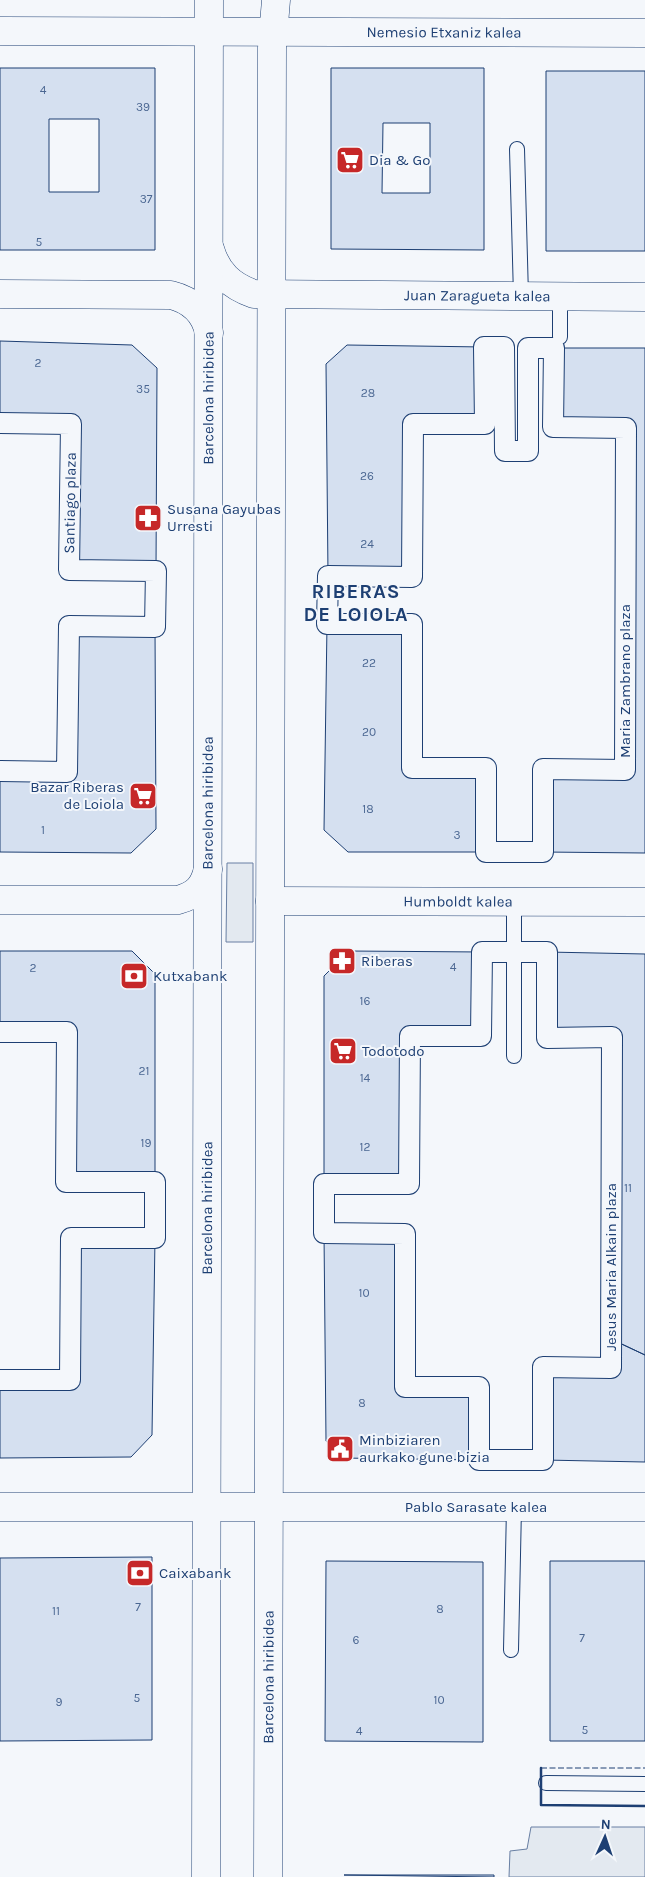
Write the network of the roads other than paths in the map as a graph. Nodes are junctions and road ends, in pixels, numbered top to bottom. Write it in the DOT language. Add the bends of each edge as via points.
graph roads {
  1 [pos="209,0"];
  2 [pos="276,0"];
  3 [pos="0,31"];
  4 [pos="178,32"];
  5 [pos="210,32"];
  6 [pos="241,32"];
  7 [pos="272,32"];
  8 [pos="309,32"];
  9 [pos="645,33"];
  10 [pos="210,63"];
  11 [pos="272,63"];
  12 [pos="517,149"];
  13 [pos="210,248"];
  14 [pos="0,294"];
  15 [pos="272,294"];
  16 [pos="308,294"];
  17 [pos="521,296"];
  18 [pos="560,296"];
  19 [pos="645,297"];
  20 [pos="272,330"];
  21 [pos="209,334"];
  22 [pos="560,337"];
  23 [pos="0,423"];
  24 [pos="413,424"];
  25 [pos="0,771"];
  26 [pos="208,869"];
  27 [pos="0,900"];
  28 [pos="270,901"];
  29 [pos="514,902"];
  30 [pos="645,902"];
  31 [pos="514,952"];
  32 [pos="0,1032"];
  33 [pos="514,1056"];
  34 [pos="0,1380"];
  35 [pos="269,1477"];
  36 [pos="0,1506"];
  37 [pos="170,1507"];
  38 [pos="207,1507"];
  39 [pos="239,1507"];
  40 [pos="269,1507"];
  41 [pos="307,1507"];
  42 [pos="514,1507"];
  43 [pos="645,1507"];
  44 [pos="207,1544"];
  45 [pos="269,1545"];
  46 [pos="511,1650"];
  47 [pos="546,1783"];
  48 [pos="645,1784"];
  49 [pos="206,1877"];
  50 [pos="268,1877"];
  1 -- 4 [label="street, Nemesio Etxaniz kalea" via="200,21"];
  1 -- 5 [label="street, Barcelona hiribidea"];
  2 -- 7 [label="street, Barcelona hiribidea"];
  2 -- 8 [label="street, Barcelona hiribidea" via="284,22"];
  3 -- 4 [label="street, Nemesio Etxaniz kalea"];
  4 -- 5 [label="street, Nemesio Etxaniz kalea"];
  5 -- 6 [label="street, Nemesio Etxaniz kalea"];
  5 -- 10 [label="street, Barcelona hiribidea"];
  6 -- 7 [label="street, Nemesio Etxaniz kalea"];
  6 -- 10 [label="street, Barcelona hiribidea" via="219,41"];
  6 -- 11 [label="street, Nemesio Etxaniz kalea" via="264,41"];
  7 -- 8 [label="street, Nemesio Etxaniz kalea"];
  7 -- 11 [label="street, Barcelona hiribidea"];
  8 -- 9 [label="street, Nemesio Etxaniz kalea"];
  10 -- 13 [label="street, Barcelona hiribidea"];
  11 -- 15 [label="street, Barcelona hiribidea"];
  12 -- 17 [label="lane"];
  13 -- 15 [label="street, Juan Zaragueta kalea" via="218,268 234,284 254,294"];
  13 -- 21 [label="street, Barcelona hiribidea"];
  14 -- 21 [label="street" via="171,295 197,307 208,324"];
  15 -- 16 [label="street, Juan Zaragueta kalea"];
  15 -- 20 [label="street, Barcelona hiribidea"];
  16 -- 17 [label="street, Juan Zaragueta kalea"];
  16 -- 20 [label="street, Juan Zaragueta kalea" via="283,305"];
  17 -- 18 [label="street, Juan Zaragueta kalea"];
  18 -- 19 [label="street, Juan Zaragueta kalea"];
  18 -- 22 [label="lane"];
  20 -- 28 [label="street, Barcelona hiribidea"];
  21 -- 26 [label="street, Barcelona hiribidea"];
  23 -- 25 [label="street, Santiago plaza" via="71,424 69,570 156,571 155,627 69,626 67,772"];
  24 -- 24 [label="street, Maria Zambrano plaza" via="485,424 484,347 504,347 505,451 528,451 528,348 554,348 553,428 626,428 625,770 543,769 543,852 486,852 486,768 412,768 412,624 327,624 328,576 412,577"];
  26 -- 27 [label="street" via="200,890 178,900"];
  26 -- 38 [label="street, Barcelona hiribidea"];
  28 -- 29 [label="street, Humboldt kalea"];
  28 -- 35 [label="street, Barcelona hiribidea"];
  29 -- 30 [label="street, Humboldt kalea"];
  29 -- 31 [label="lane"];
  31 -- 31 [label="street, Jesus Maria Alkain plaza" via="547,952 547,1038 612,1038 611,1368 543,1368 543,1460 479,1460 479,1387 405,1387 405,1234 324,1233 324,1184 410,1184 410,1036 481,1036 482,952"];
  31 -- 33 [label="lane"];
  32 -- 34 [label="street" via="67,1032 66,1182 155,1182 155,1238 71,1238 70,1380"];
  35 -- 39 [label="street" via="259,1496"];
  35 -- 40 [label="street, Barcelona hiribidea"];
  36 -- 37 [label="street, Pablo Sarasate kalea"];
  37 -- 38 [label="street, Pablo Sarasate kalea"];
  37 -- 44 [label="street, Barcelona hiribidea" via="197,1520"];
  38 -- 39 [label="street, Pablo Sarasate kalea"];
  38 -- 44 [label="street, Barcelona hiribidea"];
  39 -- 40 [label="street, Pablo Sarasate kalea"];
  40 -- 41 [label="street, Pablo Sarasate kalea"];
  40 -- 45 [label="street, Barcelona hiribidea"];
  41 -- 42 [label="street, Pablo Sarasate kalea"];
  41 -- 45 [label="street, Pablo Sarasate kalea" via="279,1518 273,1526"];
  42 -- 43 [label="street, Pablo Sarasate kalea"];
  42 -- 46 [label="lane"];
  44 -- 49 [label="street, Barcelona hiribidea"];
  45 -- 50 [label="street, Barcelona hiribidea"];
  47 -- 48 [label="lane"];
}
